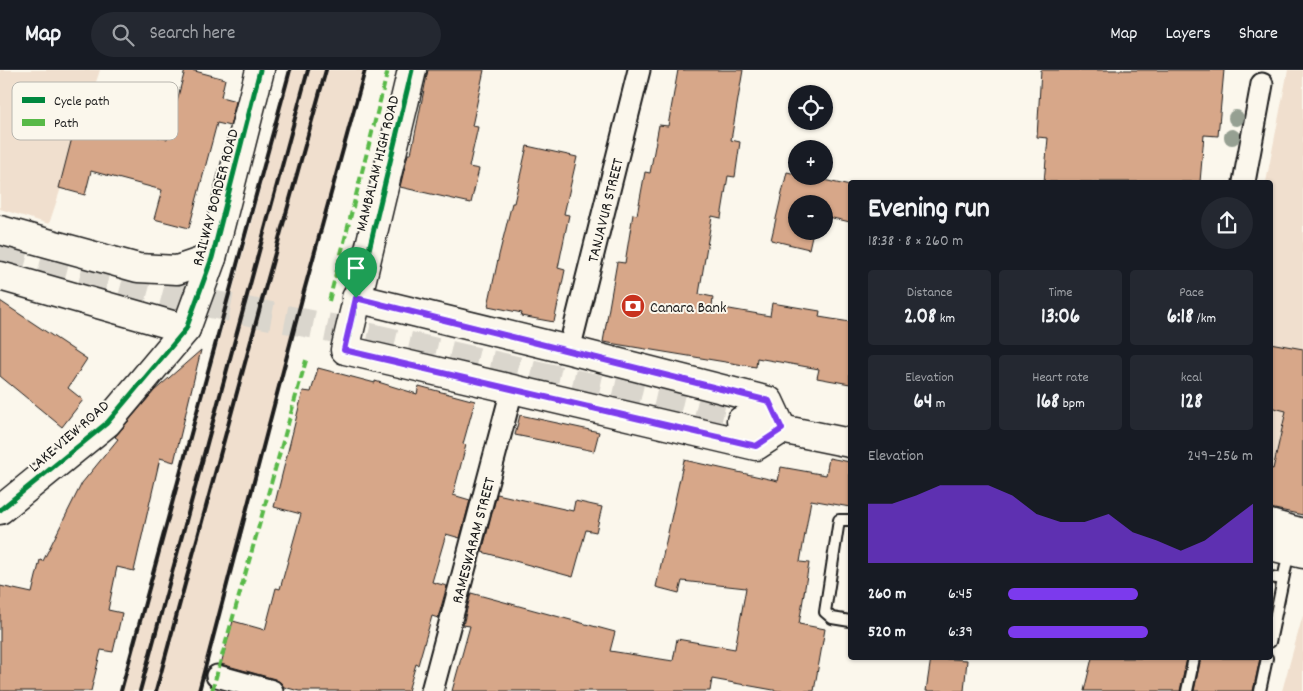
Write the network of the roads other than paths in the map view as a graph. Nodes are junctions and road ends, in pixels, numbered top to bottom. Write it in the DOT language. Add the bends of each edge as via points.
graph roads {
  1 [pos="260,70"];
  2 [pos="412,70"];
  3 [pos="638,70"];
  4 [pos="1262,84"];
  5 [pos="1244,180"];
  6 [pos="0,230"];
  7 [pos="212,258"];
  8 [pos="0,276"];
  9 [pos="356,298"];
  10 [pos="186,329"];
  11 [pos="569,350"];
  12 [pos="512,390"];
  13 [pos="741,421"];
  14 [pos="782,429"];
  15 [pos="848,443"];
  16 [pos="0,510"];
  17 [pos="848,520"];
  18 [pos="1273,527"];
  19 [pos="1291,546"];
  20 [pos="1273,577"];
  21 [pos="1283,579"];
  22 [pos="848,621"];
  23 [pos="1273,627"];
  24 [pos="1194,660"];
  25 [pos="1267,660"];
  26 [pos="217,676"];
  27 [pos="272,691"];
  28 [pos="432,691"];
  29 [pos="1187,691"];
  30 [pos="1260,691"];
  1 -- 7 [label="street, RAILWAY BORDER ROAD"];
  2 -- 9 [label="street, MAMBALAM HIGH ROAD"];
  3 -- 11 [label="street, TANJAVUR STREET"];
  4 -- 5 [label="street"];
  6 -- 7 [label="street" via="138,268 177,270"];
  7 -- 10 [label="street, RAILWAY BORDER ROAD"];
  8 -- 10 [label="street"];
  9 -- 11 [label="street"];
  9 -- 12 [label="street, MAMBALAM HIGH ROAD" via="344,350"];
  10 -- 16 [label="street, LAKE VIEW ROAD" via="107,423"];
  11 -- 14 [label="street" via="769,401"];
  12 -- 14 [label="street" via="756,446"];
  12 -- 28 [label="street, RAMESWARAM STREET"];
  13 -- 14 [label="street"];
  14 -- 15 [label="street"];
  17 -- 22 [label="lane" via="839,520 825,612 832,618"];
  18 -- 19 [label="street"];
  19 -- 21 [label="lane"];
  20 -- 21 [label="lane"];
  21 -- 23 [label="lane"];
  24 -- 29 [label="lane"];
  25 -- 30 [label="lane"];
  26 -- 27 [label="street"];
}
